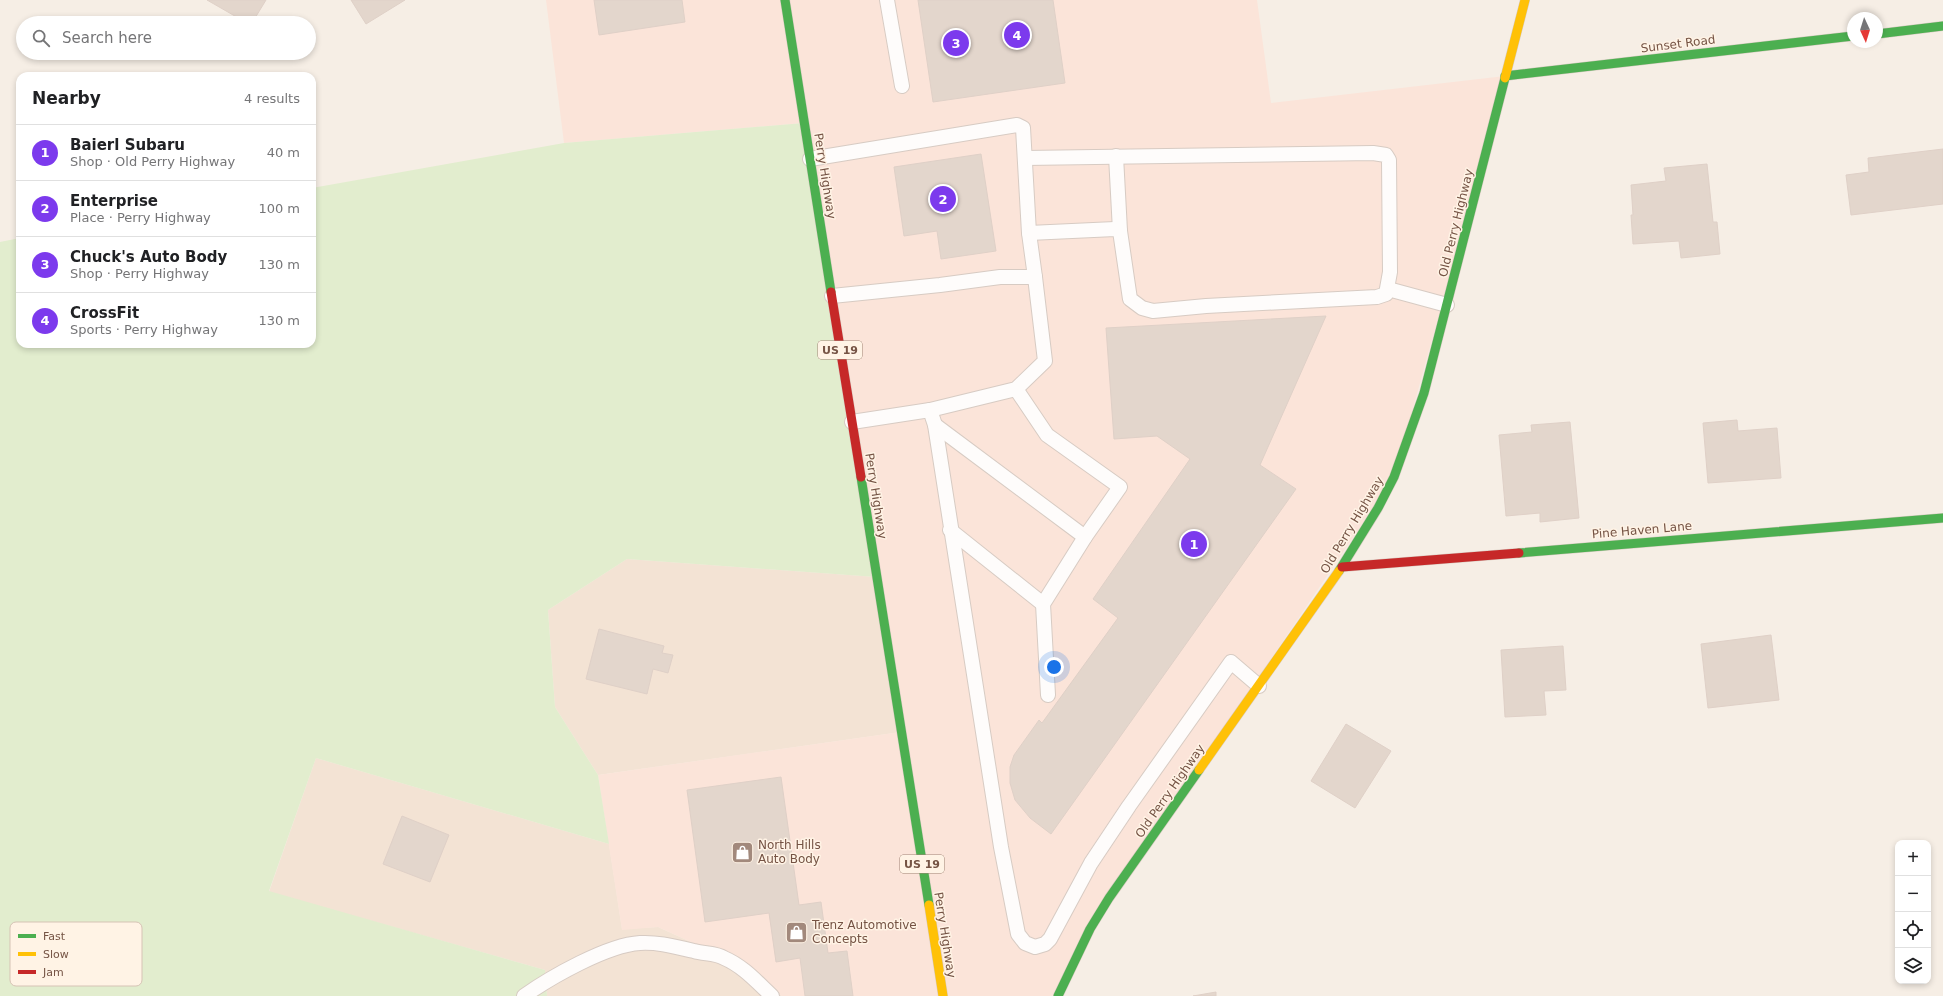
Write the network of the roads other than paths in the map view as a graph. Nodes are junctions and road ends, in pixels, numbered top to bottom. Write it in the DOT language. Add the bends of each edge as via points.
graph roads {
  1 [pos="785,0"];
  2 [pos="888,0"];
  3 [pos="1525,0"];
  4 [pos="1943,26"];
  5 [pos="1883,33"];
  6 [pos="1847,37"];
  7 [pos="1505,76"];
  8 [pos="902,86"];
  9 [pos="1116,156"];
  10 [pos="1025,158"];
  11 [pos="810,159"];
  12 [pos="1120,231"];
  13 [pos="1029,233"];
  14 [pos="1036,277"];
  15 [pos="1388,289"];
  16 [pos="832,296"];
  17 [pos="1447,305"];
  18 [pos="1016,389"];
  19 [pos="930,410"];
  20 [pos="852,422"];
  21 [pos="935,425"];
  22 [pos="1943,518"];
  23 [pos="950,530"];
  24 [pos="1085,537"];
  25 [pos="1342,567"];
  26 [pos="1043,604"];
  27 [pos="1259,686"];
  28 [pos="1048,694"];
  29 [pos="524,996"];
  30 [pos="772,996"];
  31 [pos="943,996"];
  32 [pos="1058,996"];
  1 -- 11 [label="street, Perry Highway / US 19"];
  2 -- 8 [label="lane"];
  3 -- 7 [label="street, Old Perry Highway"];
  4 -- 5 [label="street"];
  6 -- 7 [label="street, Sunset Road"];
  7 -- 17 [label="street, Old Perry Highway"];
  9 -- 10 [label="lane"];
  9 -- 12 [label="lane"];
  9 -- 15 [label="lane" via="1373,153 1386,155 1389,160"];
  10 -- 11 [label="lane" via="1024,128 1017,125"];
  10 -- 13 [label="lane"];
  11 -- 16 [label="street, Perry Highway / US 19"];
  12 -- 13 [label="lane" via="1115,229"];
  12 -- 15 [label="lane" via="1130,299 1142,308 1153,311 1376,297 1386,294"];
  13 -- 14 [label="lane"];
  14 -- 16 [label="lane" via="1000,277"];
  14 -- 18 [label="lane" via="1045,361"];
  15 -- 17 [label="lane"];
  16 -- 20 [label="street, Perry Highway / US 19"];
  17 -- 25 [label="street, Old Perry Highway" via="1424,392 1394,477"];
  18 -- 19 [label="lane"];
  18 -- 24 [label="lane" via="1046,435 1120,487"];
  19 -- 20 [label="lane"];
  19 -- 21 [label="lane"];
  20 -- 31 [label="street, Perry Highway / US 19"];
  21 -- 23 [label="lane"];
  21 -- 24 [label="lane"];
  22 -- 25 [label="street, Pine Haven Lane"];
  23 -- 26 [label="lane"];
  23 -- 27 [label="lane" via="1001,847 1018,934 1021,939 1035,947 1045,944 1091,863 1231,662"];
  24 -- 26 [label="lane"];
  25 -- 27 [label="street, Old Perry Highway"];
  26 -- 28 [label="lane"];
  27 -- 32 [label="street, Old Perry Highway" via="1109,898 1086,936"];
  29 -- 30 [label="lane" via="574,966 606,952 639,943 669,944 724,957 745,971"];
}
